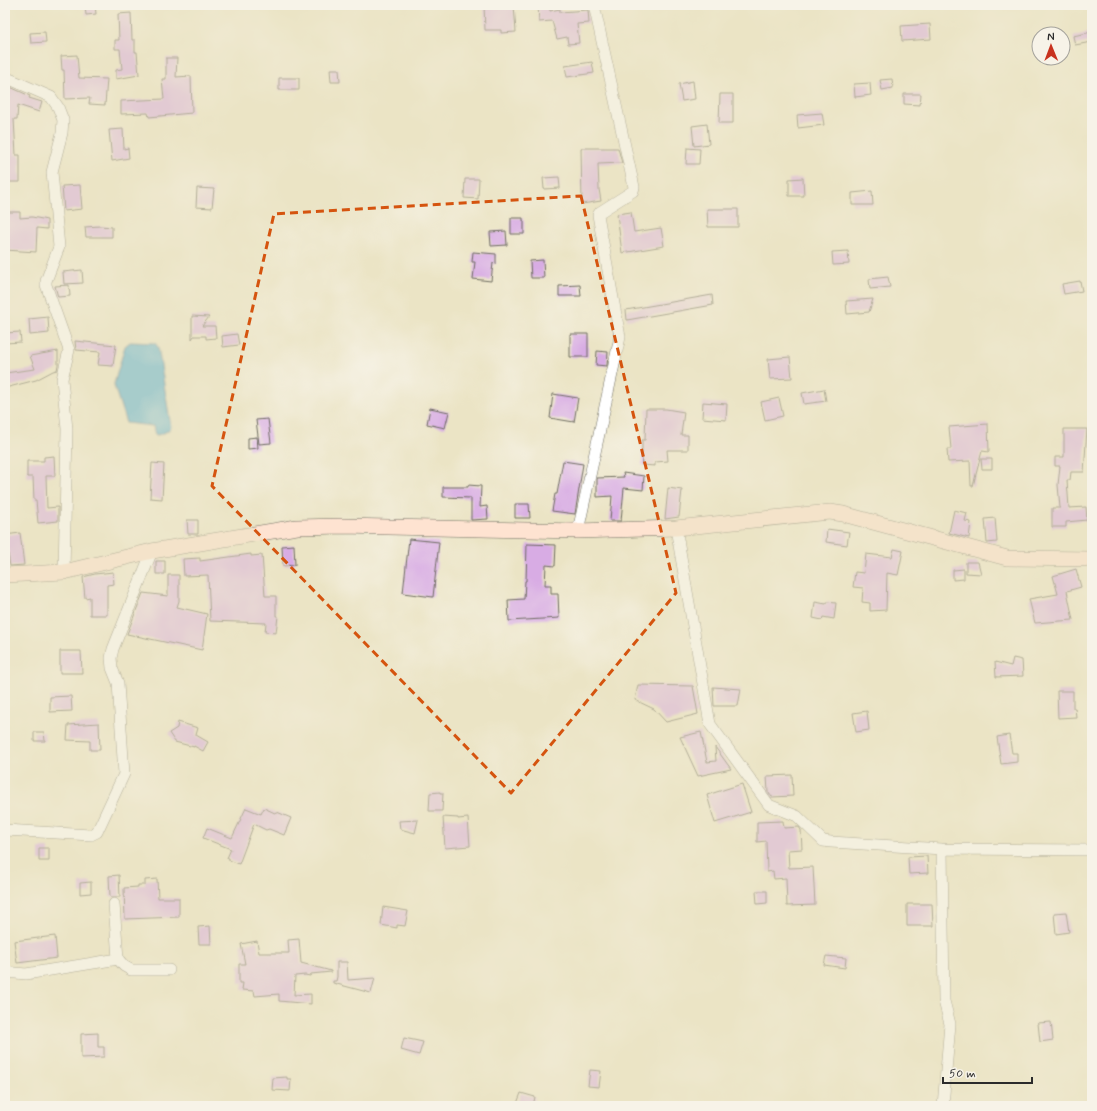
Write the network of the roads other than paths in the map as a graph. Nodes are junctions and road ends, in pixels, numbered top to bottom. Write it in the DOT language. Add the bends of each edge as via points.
graph roads {
  1 [pos="594,5"];
  2 [pos="5,77"];
  3 [pos="676,528"];
  4 [pos="578,531"];
  5 [pos="152,550"];
  6 [pos="1092,559"];
  7 [pos="64,572"];
  8 [pos="5,575"];
  9 [pos="5,830"];
  10 [pos="942,850"];
  11 [pos="1092,850"];
  12 [pos="114,904"];
  13 [pos="118,959"];
  14 [pos="169,970"];
  15 [pos="5,972"];
  16 [pos="943,1106"];
  1 -- 4 [label="street" via="634,187 633,191 600,212 598,216 620,337"];
  2 -- 7 [label="street" via="51,97 63,120 52,172 59,247 46,285 69,350 62,379 67,429"];
  3 -- 4 [label="street"];
  3 -- 6 [label="street" via="830,512 1007,558"];
  3 -- 10 [label="street" via="709,721 769,805 797,816 823,841"];
  4 -- 5 [label="street" via="297,527"];
  5 -- 7 [label="street"];
  5 -- 9 [label="street" via="112,653 112,668 118,684 124,774 97,832 91,835"];
  7 -- 8 [label="street"];
  10 -- 11 [label="street"];
  10 -- 16 [label="street" via="944,1001 950,1024"];
  12 -- 13 [label="street"];
  13 -- 14 [label="street" via="131,970"];
  13 -- 15 [label="street" via="21,975"];
}
